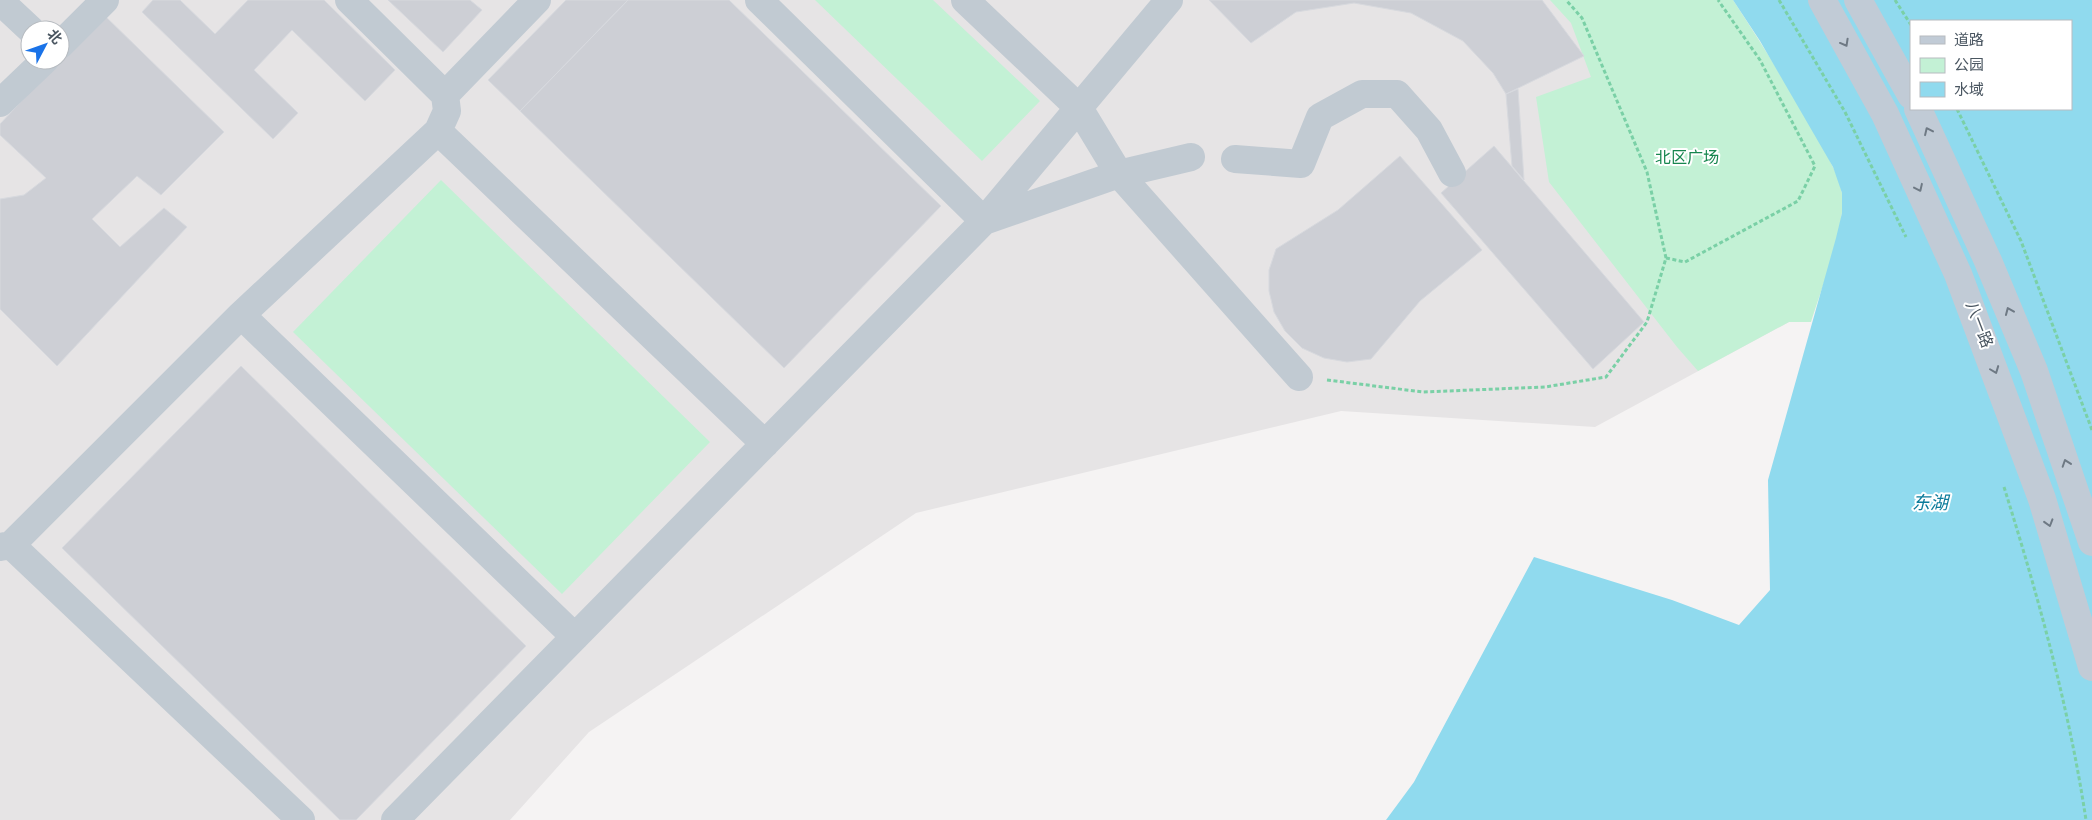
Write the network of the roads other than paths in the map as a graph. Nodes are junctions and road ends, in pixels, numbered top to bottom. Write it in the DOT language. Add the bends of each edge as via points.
graph roads {
  1 [pos="105,0"];
  2 [pos="349,0"];
  3 [pos="537,0"];
  4 [pos="759,0"];
  5 [pos="965,0"];
  6 [pos="1168,0"];
  7 [pos="1822,0"];
  8 [pos="1858,0"];
  9 [pos="0,1"];
  10 [pos="20,20"];
  11 [pos="70,35"];
  12 [pos="35,70"];
  13 [pos="1910,93"];
  14 [pos="445,95"];
  15 [pos="0,103"];
  16 [pos="1079,108"];
  17 [pos="1918,110"];
  18 [pos="438,131"];
  19 [pos="1191,157"];
  20 [pos="1235,159"];
  21 [pos="1452,172"];
  22 [pos="1119,174"];
  23 [pos="984,221"];
  24 [pos="241,316"];
  25 [pos="1299,377"];
  26 [pos="765,444"];
  27 [pos="2092,542"];
  28 [pos="6,546"];
  29 [pos="575,637"];
  30 [pos="2092,667"];
  31 [pos="301,820"];
  32 [pos="395,820"];
  1 -- 11 [label="street"];
  2 -- 14 [label="street"];
  3 -- 14 [label="street"];
  4 -- 23 [label="street"];
  5 -- 16 [label="street"];
  6 -- 16 [label="street"];
  7 -- 30 [label="main road, 八一路, one-way" via="1885,114 1958,274 2042,499"];
  8 -- 13 [label="main road"];
  9 -- 10 [label="street"];
  12 -- 15 [label="street"];
  14 -- 18 [label="street" via="447,111"];
  16 -- 22 [label="street"];
  16 -- 23 [label="street"];
  27 -- 17 [label="main road, 八一路, one-way" via="2034,371"];
  18 -- 24 [label="street"];
  18 -- 26 [label="street"];
  19 -- 22 [label="street"];
  20 -- 21 [label="street" via="1300,164 1320,117 1362,94 1397,94 1429,130"];
  22 -- 23 [label="street"];
  22 -- 25 [label="street"];
  23 -- 26 [label="street"];
  24 -- 28 [label="street"];
  24 -- 29 [label="street"];
  26 -- 29 [label="street"];
  28 -- 31 [label="street"];
  29 -- 32 [label="street"];
}
